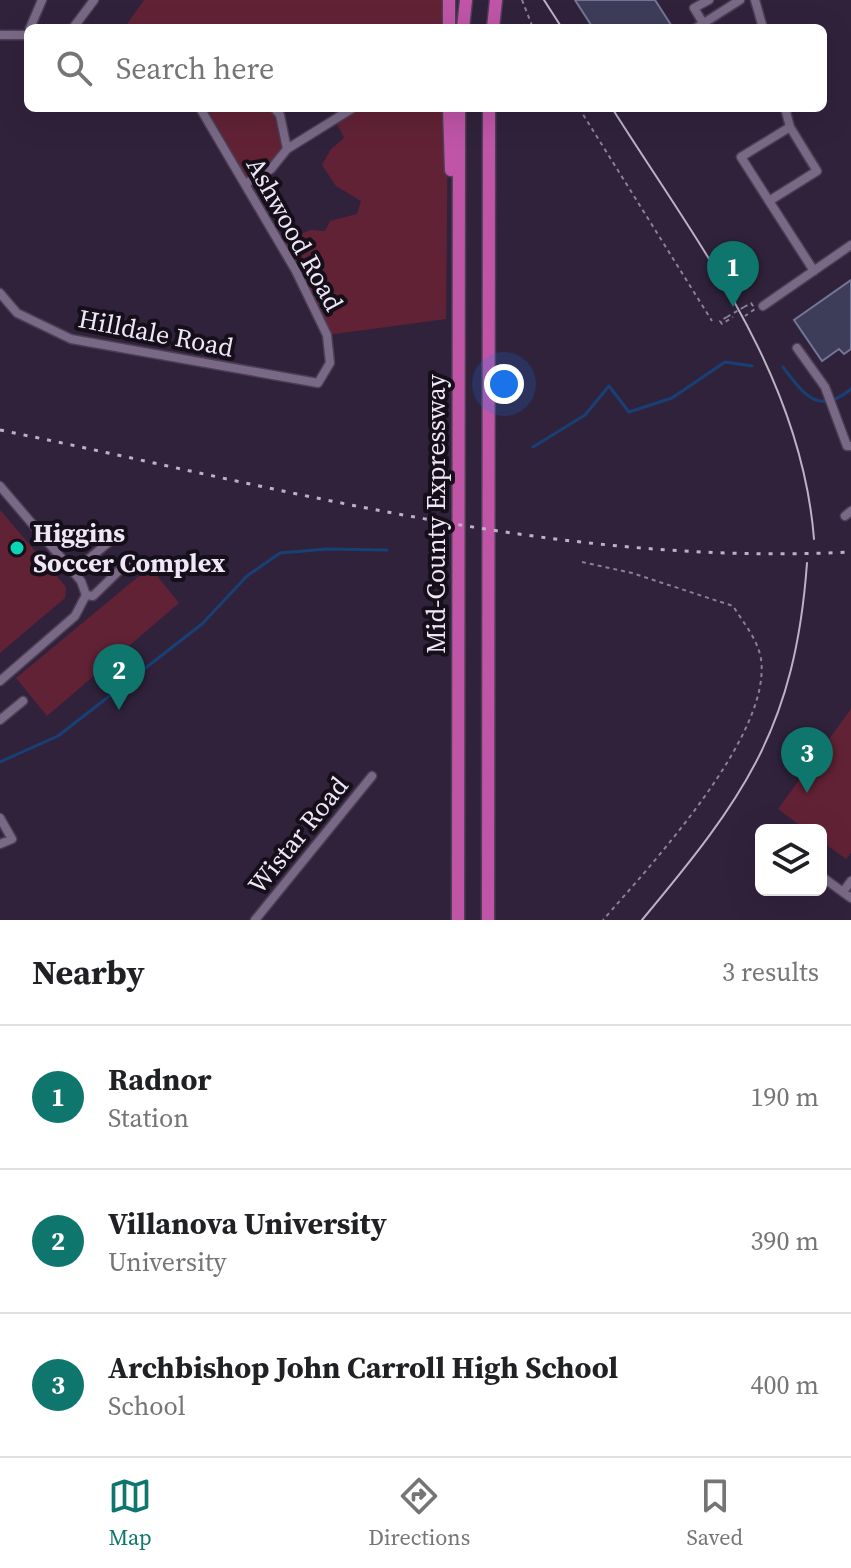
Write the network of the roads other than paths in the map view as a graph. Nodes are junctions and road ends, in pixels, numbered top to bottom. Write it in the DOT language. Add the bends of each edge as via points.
graph roads {
  1 [pos="42,0"];
  2 [pos="94,0"];
  3 [pos="449,0"];
  4 [pos="466,0"];
  5 [pos="496,0"];
  6 [pos="709,0"];
  7 [pos="755,0"];
  8 [pos="735,1"];
  9 [pos="32,24"];
  10 [pos="76,24"];
  11 [pos="449,24"];
  12 [pos="463,24"];
  13 [pos="493,24"];
  14 [pos="700,24"];
  15 [pos="701,24"];
  16 [pos="762,24"];
  17 [pos="0,35"];
  18 [pos="24,35"];
  19 [pos="202,112"];
  20 [pos="277,112"];
  21 [pos="347,112"];
  22 [pos="449,112"];
  23 [pos="459,112"];
  24 [pos="489,112"];
  25 [pos="786,112"];
  26 [pos="790,127"];
  27 [pos="287,149"];
  28 [pos="245,184"];
  29 [pos="769,201"];
  30 [pos="458,229"];
  31 [pos="851,245"];
  32 [pos="814,271"];
  33 [pos="0,293"];
  34 [pos="763,306"];
  35 [pos="797,348"];
  36 [pos="318,383"];
  37 [pos="851,446"];
  38 [pos="0,486"];
  39 [pos="109,542"];
  40 [pos="130,560"];
  41 [pos="73,572"];
  42 [pos="86,595"];
  43 [pos="0,681"];
  44 [pos="23,701"];
  45 [pos="0,720"];
  46 [pos="372,776"];
  47 [pos="0,818"];
  48 [pos="0,844"];
  49 [pos="827,880"];
  50 [pos="851,881"];
  51 [pos="847,895"];
  52 [pos="255,920"];
  53 [pos="458,920"];
  54 [pos="488,920"];
  1 -- 9 [label="street"];
  2 -- 10 [label="street"];
  3 -- 11 [label="highway"];
  4 -- 12 [label="highway"];
  5 -- 13 [label="highway"];
  6 -- 14 [label="street" via="694,8"];
  7 -- 16 [label="street"];
  8 -- 15 [label="street"];
  17 -- 18 [label="street"];
  19 -- 28 [label="street, Ashwood Road"];
  20 -- 27 [label="street"];
  21 -- 27 [label="street"];
  22 -- 30 [label="highway"];
  23 -- 30 [label="highway, Mid-County Expressway"];
  24 -- 54 [label="highway, Mid-County Expressway"];
  25 -- 26 [label="street"];
  26 -- 29 [label="street" via="817,171"];
  26 -- 29 [label="street" via="741,157"];
  27 -- 28 [label="street" via="271,169"];
  28 -- 36 [label="street, Ashwood Road" via="327,335 330,363"];
  29 -- 32 [label="street"];
  30 -- 53 [label="highway, Mid-County Expressway"];
  31 -- 32 [label="street"];
  32 -- 34 [label="street"];
  33 -- 36 [label="street, Hilldale Road" via="17,313 71,339"];
  35 -- 37 [label="street" via="829,397"];
  38 -- 41 [label="street"];
  39 -- 41 [label="street"];
  40 -- 42 [label="street" via="93,596"];
  41 -- 42 [label="street"];
  42 -- 43 [label="street" via="75,616"];
  44 -- 45 [label="street"];
  46 -- 52 [label="street, Wistar Road"];
  47 -- 48 [label="street" via="12,839"];
  49 -- 51 [label="street"];
  50 -- 51 [label="street"];
}
